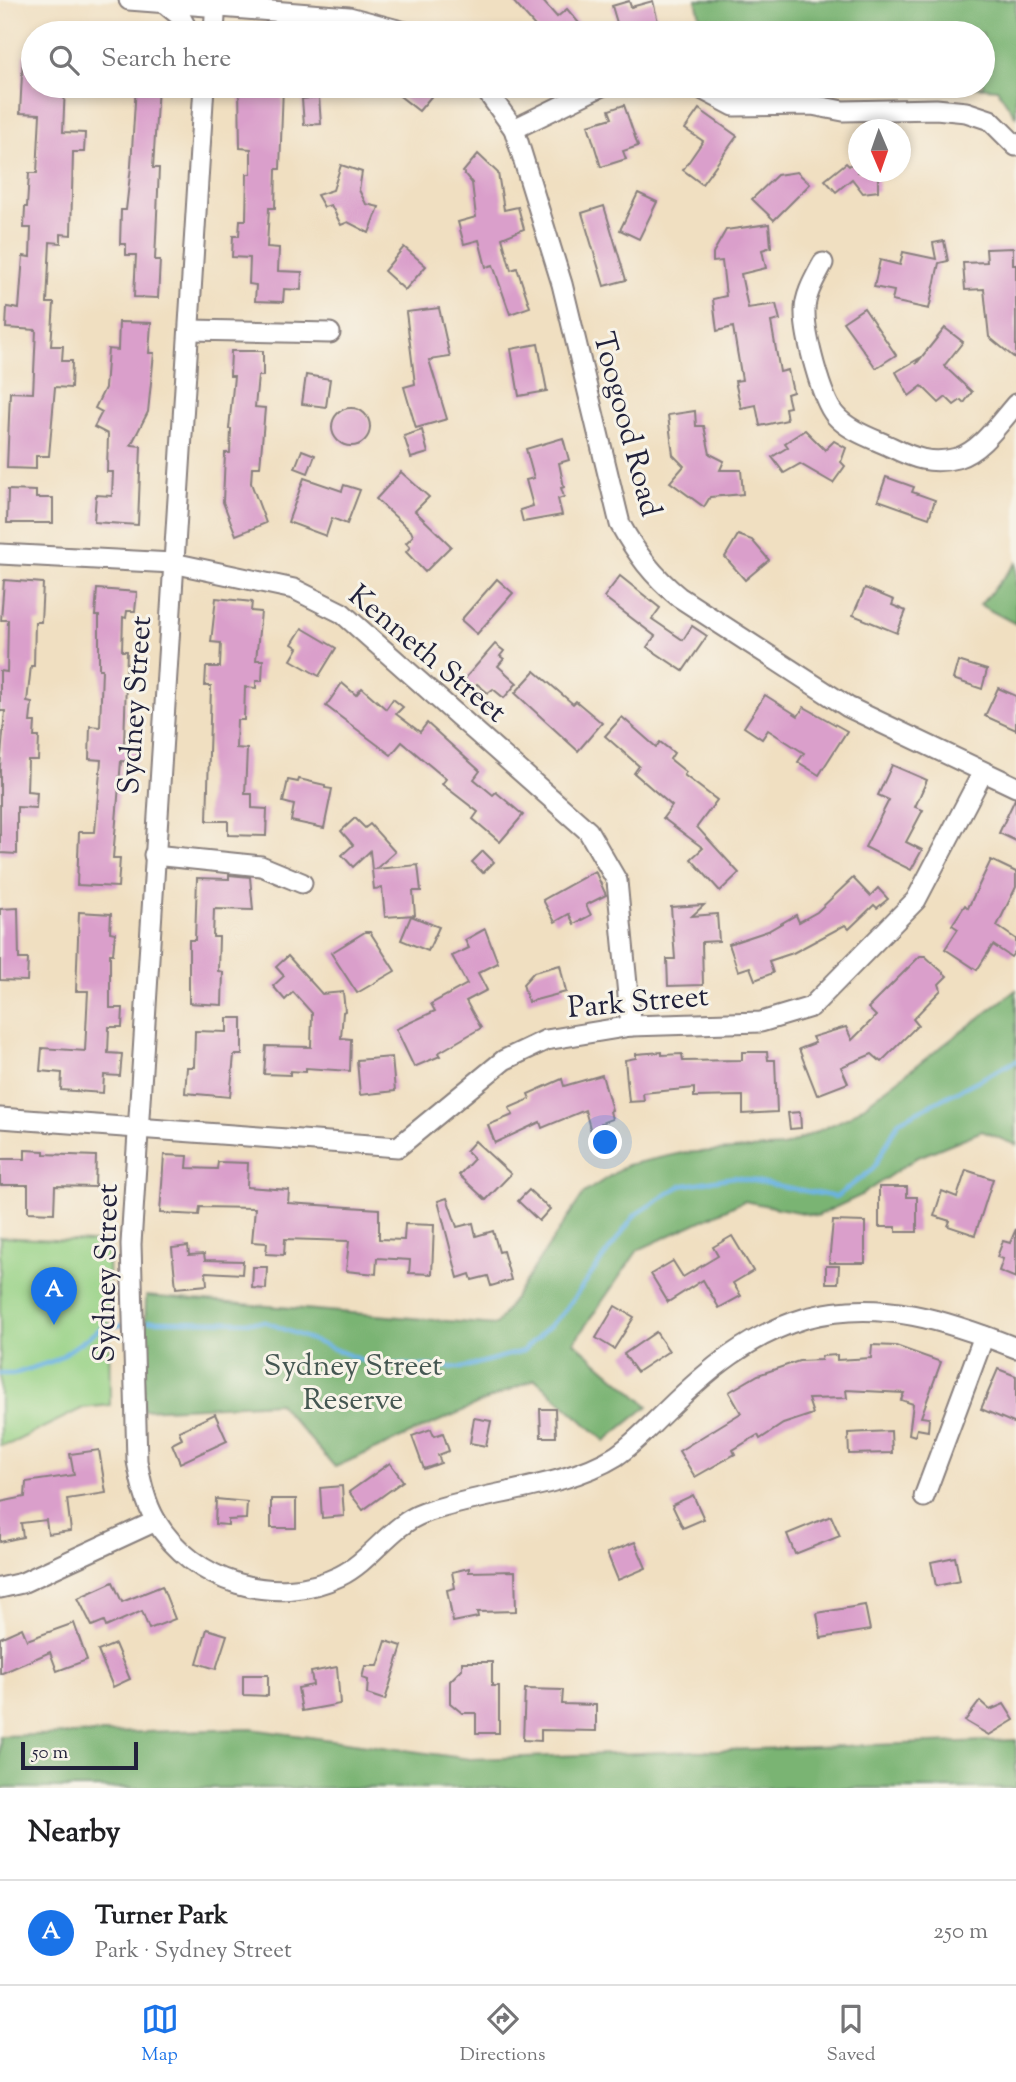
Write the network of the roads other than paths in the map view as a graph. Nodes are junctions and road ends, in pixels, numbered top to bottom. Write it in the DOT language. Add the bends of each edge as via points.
graph roads {
  1 [pos="129,0"];
  2 [pos="163,2"];
  3 [pos="209,3"];
  4 [pos="183,21"];
  5 [pos="204,21"];
  6 [pos="212,21"];
  7 [pos="364,21"];
  8 [pos="201,98"];
  9 [pos="203,98"];
  10 [pos="492,98"];
  11 [pos="577,98"];
  12 [pos="716,98"];
  13 [pos="203,109"];
  14 [pos="514,129"];
  15 [pos="1016,146"];
  16 [pos="823,263"];
  17 [pos="191,330"];
  18 [pos="330,333"];
  19 [pos="1016,404"];
  20 [pos="0,554"];
  21 [pos="173,563"];
  22 [pos="983,772"];
  23 [pos="1016,787"];
  24 [pos="154,855"];
  25 [pos="302,883"];
  26 [pos="631,1026"];
  27 [pos="0,1118"];
  28 [pos="138,1128"];
  29 [pos="984,1336"];
  30 [pos="1016,1348"];
  31 [pos="924,1497"];
  32 [pos="156,1521"];
  33 [pos="0,1588"];
  1 -- 2 [label="street"];
  2 -- 3 [label="street"];
  2 -- 4 [label="street"];
  3 -- 5 [label="street"];
  3 -- 6 [label="street"];
  3 -- 7 [label="street"];
  8 -- 13 [label="street"];
  9 -- 13 [label="street, Sydney Street"];
  10 -- 14 [label="street, Toogood Road"];
  11 -- 14 [label="street"];
  12 -- 15 [label="street" via="734,106 967,112 990,120"];
  13 -- 17 [label="street, Sydney Street"];
  14 -- 22 [label="street, Toogood Road" via="562,284 620,524 635,553 679,597 848,707"];
  16 -- 19 [label="street" via="805,313 826,401 851,429 916,459 934,462 960,457 980,444"];
  17 -- 18 [label="street"];
  17 -- 21 [label="street, Sydney Street"];
  20 -- 21 [label="street, Kenneth Street"];
  21 -- 24 [label="street, Sydney Street"];
  21 -- 26 [label="street, Kenneth Street" via="294,589 342,613 588,831 617,881"];
  22 -- 23 [label="street, Toogood Road"];
  22 -- 26 [label="street, Park Street" via="916,900 811,1007 761,1022"];
  24 -- 25 [label="street" via="261,866"];
  24 -- 28 [label="street, Sydney Street"];
  26 -- 28 [label="street, Park Street" via="546,1040 504,1060 398,1147"];
  27 -- 28 [label="street, Park Street"];
  28 -- 32 [label="street, Sydney Street" via="131,1244 134,1416 143,1493"];
  29 -- 30 [label="street, Sydney Street"];
  29 -- 31 [label="street"];
  29 -- 32 [label="street, Sydney Street" via="910,1313 873,1310 807,1318 770,1331 705,1373 632,1443 597,1467 419,1514 355,1567 306,1588 275,1591 240,1585 207,1572 184,1556"];
  32 -- 33 [label="street" via="22,1583"];
}
